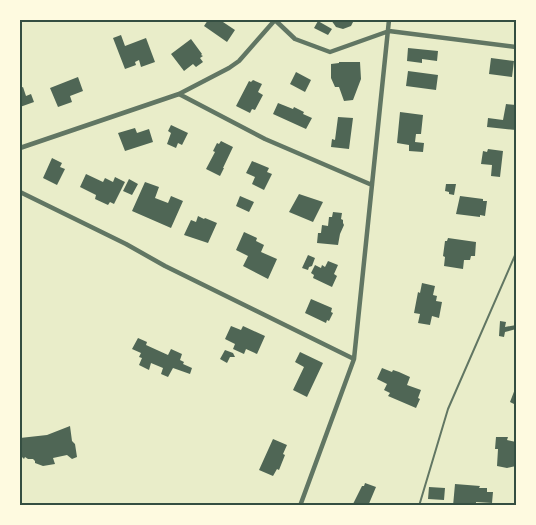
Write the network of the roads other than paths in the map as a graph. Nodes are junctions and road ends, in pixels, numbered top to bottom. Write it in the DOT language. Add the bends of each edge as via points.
graph roads {
  1 [pos="275,20"];
  2 [pos="389,20"];
  3 [pos="389,31"];
  4 [pos="516,47"];
  5 [pos="179,94"];
  6 [pos="20,148"];
  7 [pos="372,185"];
  8 [pos="20,192"];
  9 [pos="516,253"];
  10 [pos="354,359"];
  11 [pos="300,506"];
  12 [pos="419,506"];
  1 -- 3 [label="street" via="295,39 330,52"];
  1 -- 5 [label="street" via="239,62"];
  2 -- 3 [label="street"];
  3 -- 4 [label="street"];
  3 -- 7 [label="street"];
  5 -- 6 [label="street"];
  5 -- 7 [label="street" via="265,139"];
  7 -- 10 [label="street"];
  8 -- 10 [label="street"];
  9 -- 12 [label="lane" via="447,409"];
  10 -- 11 [label="street"];
}
